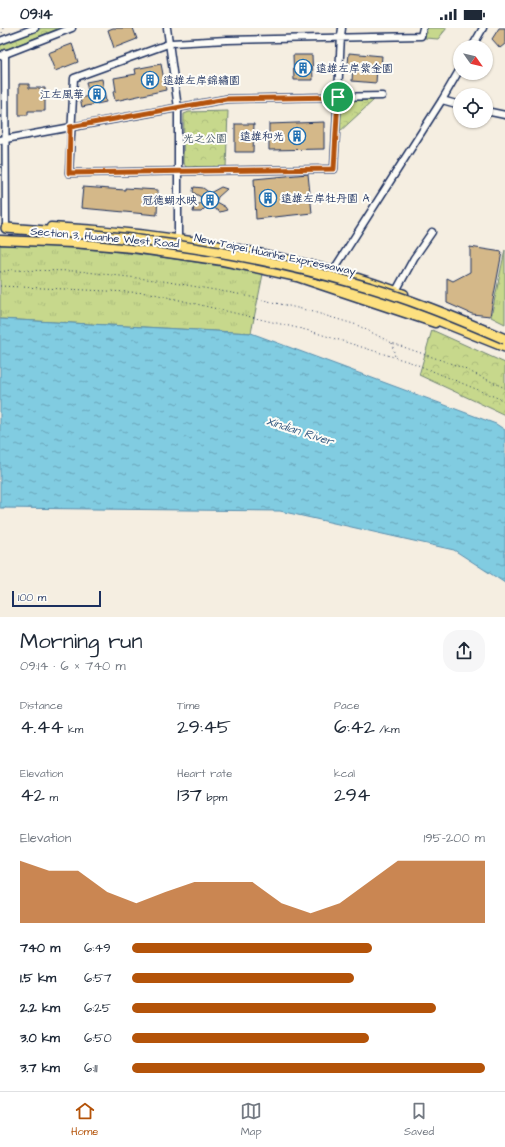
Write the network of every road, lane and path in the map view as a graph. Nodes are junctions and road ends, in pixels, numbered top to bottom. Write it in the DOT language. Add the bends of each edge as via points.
graph roads {
  1 [pos="35,28"];
  2 [pos="72,28"];
  3 [pos="167,28"];
  4 [pos="342,28"];
  5 [pos="423,28"];
  6 [pos="483,28"];
  7 [pos="341,36"];
  8 [pos="476,40"];
  9 [pos="0,41"];
  10 [pos="171,43"];
  11 [pos="3,54"];
  12 [pos="454,80"];
  13 [pos="382,96"];
  14 [pos="338,97"];
  15 [pos="442,100"];
  16 [pos="453,102"];
  17 [pos="178,108"];
  18 [pos="493,112"];
  19 [pos="505,115"];
  20 [pos="70,127"];
  21 [pos="3,140"];
  22 [pos="178,172"];
  23 [pos="3,228"];
  24 [pos="432,232"];
  25 [pos="178,238"];
  26 [pos="0,240"];
  27 [pos="334,270"];
  28 [pos="0,272"];
  29 [pos="325,285"];
  30 [pos="0,286"];
  31 [pos="396,291"];
  32 [pos="505,334"];
  33 [pos="505,339"];
  34 [pos="392,342"];
  35 [pos="505,347"];
  36 [pos="395,357"];
  37 [pos="505,388"];
  38 [pos="505,400"];
  1 -- 9 [label="street"];
  2 -- 11 [label="street"];
  3 -- 10 [label="street"];
  4 -- 7 [label="street"];
  5 -- 7 [label="street" via="421,36"];
  6 -- 8 [label="street"];
  7 -- 10 [label="street"];
  7 -- 14 [label="street"];
  10 -- 17 [label="street"];
  10 -- 20 [label="street" via="74,78"];
  11 -- 21 [label="street"];
  12 -- 15 [label="street"];
  13 -- 14 [label="street"];
  14 -- 17 [label="street" via="226,99"];
  14 -- 22 [label="street" via="334,169"];
  15 -- 16 [label="street"];
  15 -- 27 [label="street"];
  17 -- 20 [label="street"];
  17 -- 22 [label="street"];
  18 -- 19 [label="street"];
  20 -- 21 [label="street"];
  20 -- 22 [label="street" via="69,173"];
  21 -- 23 [label="street"];
  22 -- 25 [label="street"];
  23 -- 25 [label="main road, Section 3, Huanhe West Road" via="107,229"];
  23 -- 33 [label="highway, New Taipei Huanhe Expressaway, bridge" via="86,234 223,252 354,283 408,300"];
  24 -- 31 [label="street"];
  25 -- 27 [label="main road, Section 3, Huanhe West Road" via="291,259"];
  26 -- 29 [label="main road, Section 3, Huanhe West Road" via="110,246 216,260"];
  27 -- 29 [label="street"];
  27 -- 31 [label="main road, Section 3, Huanhe West Road"];
  28 -- 34 [label="path" via="78,271 163,281 238,294 310,310 356,325"];
  29 -- 35 [label="main road, Section 3, Huanhe West Road"];
  29 -- 35 [label="highway, New Taipei Huanhe Expressaway" via="356,291 431,316"];
  30 -- 36 [label="path" via="150,294 310,330"];
  31 -- 32 [label="main road, Section 3, Huanhe West Road"];
  34 -- 36 [label="path"];
  34 -- 37 [label="path" via="458,366"];
  36 -- 38 [label="path"];
}
